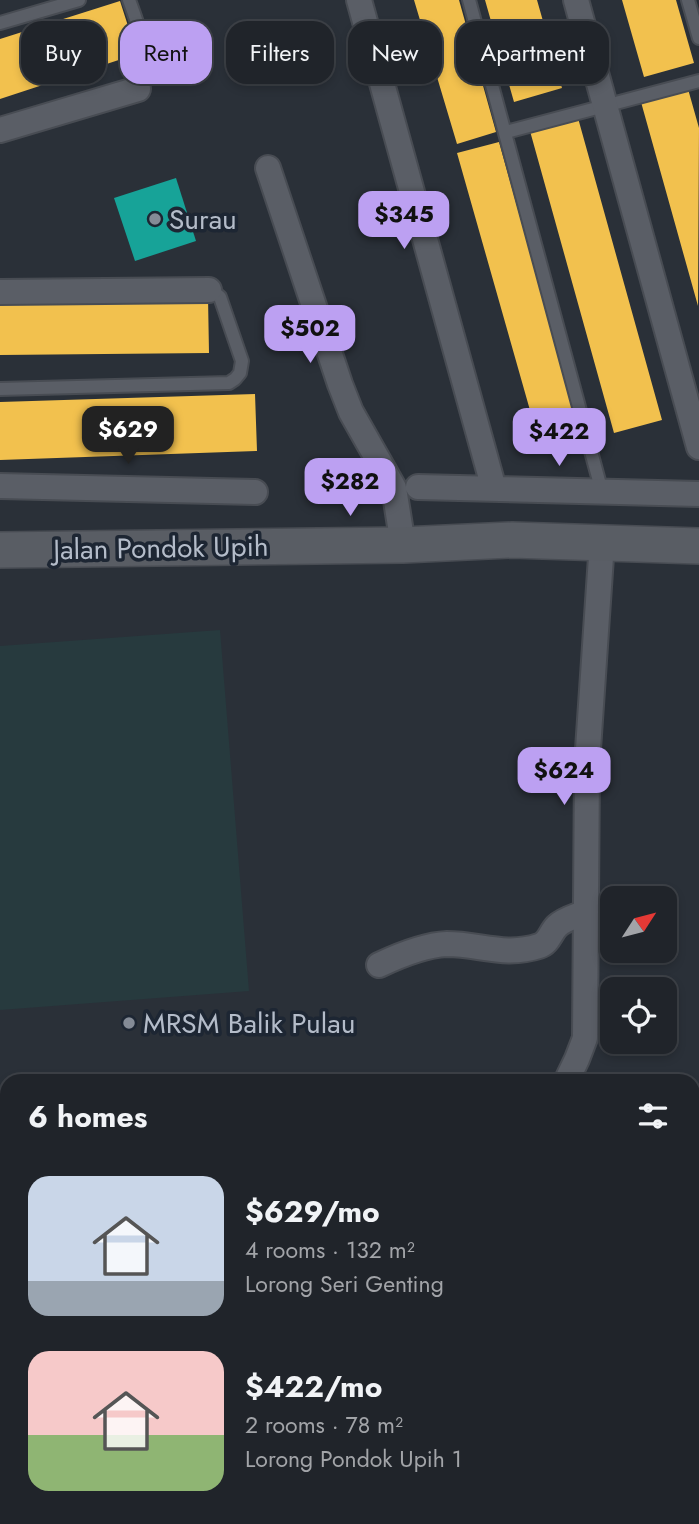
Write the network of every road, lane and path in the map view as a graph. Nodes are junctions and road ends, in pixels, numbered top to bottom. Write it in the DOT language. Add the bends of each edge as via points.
graph roads {
  1 [pos="79,0"];
  2 [pos="129,0"];
  3 [pos="359,0"];
  4 [pos="470,0"];
  5 [pos="576,0"];
  6 [pos="688,0"];
  7 [pos="0,23"];
  8 [pos="699,38"];
  9 [pos="699,81"];
  10 [pos="138,89"];
  11 [pos="604,106"];
  12 [pos="0,130"];
  13 [pos="506,132"];
  14 [pos="268,168"];
  15 [pos="209,290"];
  16 [pos="0,292"];
  17 [pos="0,389"];
  18 [pos="696,421"];
  19 [pos="699,447"];
  20 [pos="0,486"];
  21 [pos="418,487"];
  22 [pos="494,489"];
  23 [pos="255,492"];
  24 [pos="602,492"];
  25 [pos="699,494"];
  26 [pos="602,542"];
  27 [pos="403,545"];
  28 [pos="699,546"];
  29 [pos="0,550"];
  30 [pos="586,912"];
  31 [pos="379,965"];
  32 [pos="570,1074"];
  1 -- 7 [label="lane"];
  2 -- 10 [label="lane" via="148,60"];
  3 -- 22 [label="street"];
  4 -- 13 [label="lane"];
  5 -- 11 [label="street"];
  6 -- 8 [label="lane"];
  9 -- 11 [label="lane"];
  10 -- 12 [label="street"];
  11 -- 13 [label="lane"];
  11 -- 18 [label="street"];
  13 -- 24 [label="lane"];
  14 -- 27 [label="street" via="344,393 394,488"];
  15 -- 16 [label="street"];
  15 -- 17 [label="lane" via="220,297 242,361 240,373 229,383"];
  18 -- 19 [label="street"];
  20 -- 23 [label="street"];
  21 -- 22 [label="street"];
  22 -- 24 [label="street"];
  24 -- 25 [label="street"];
  26 -- 27 [label="main road, Jalan Pondok Upih"];
  26 -- 28 [label="main road, Jalan Pondok Upih"];
  26 -- 30 [label="street" via="588,739"];
  27 -- 29 [label="main road, Jalan Pondok Upih"];
  30 -- 31 [label="street" via="561,923 538,946 513,951 445,944"];
  30 -- 32 [label="street" via="585,1038"];
}
